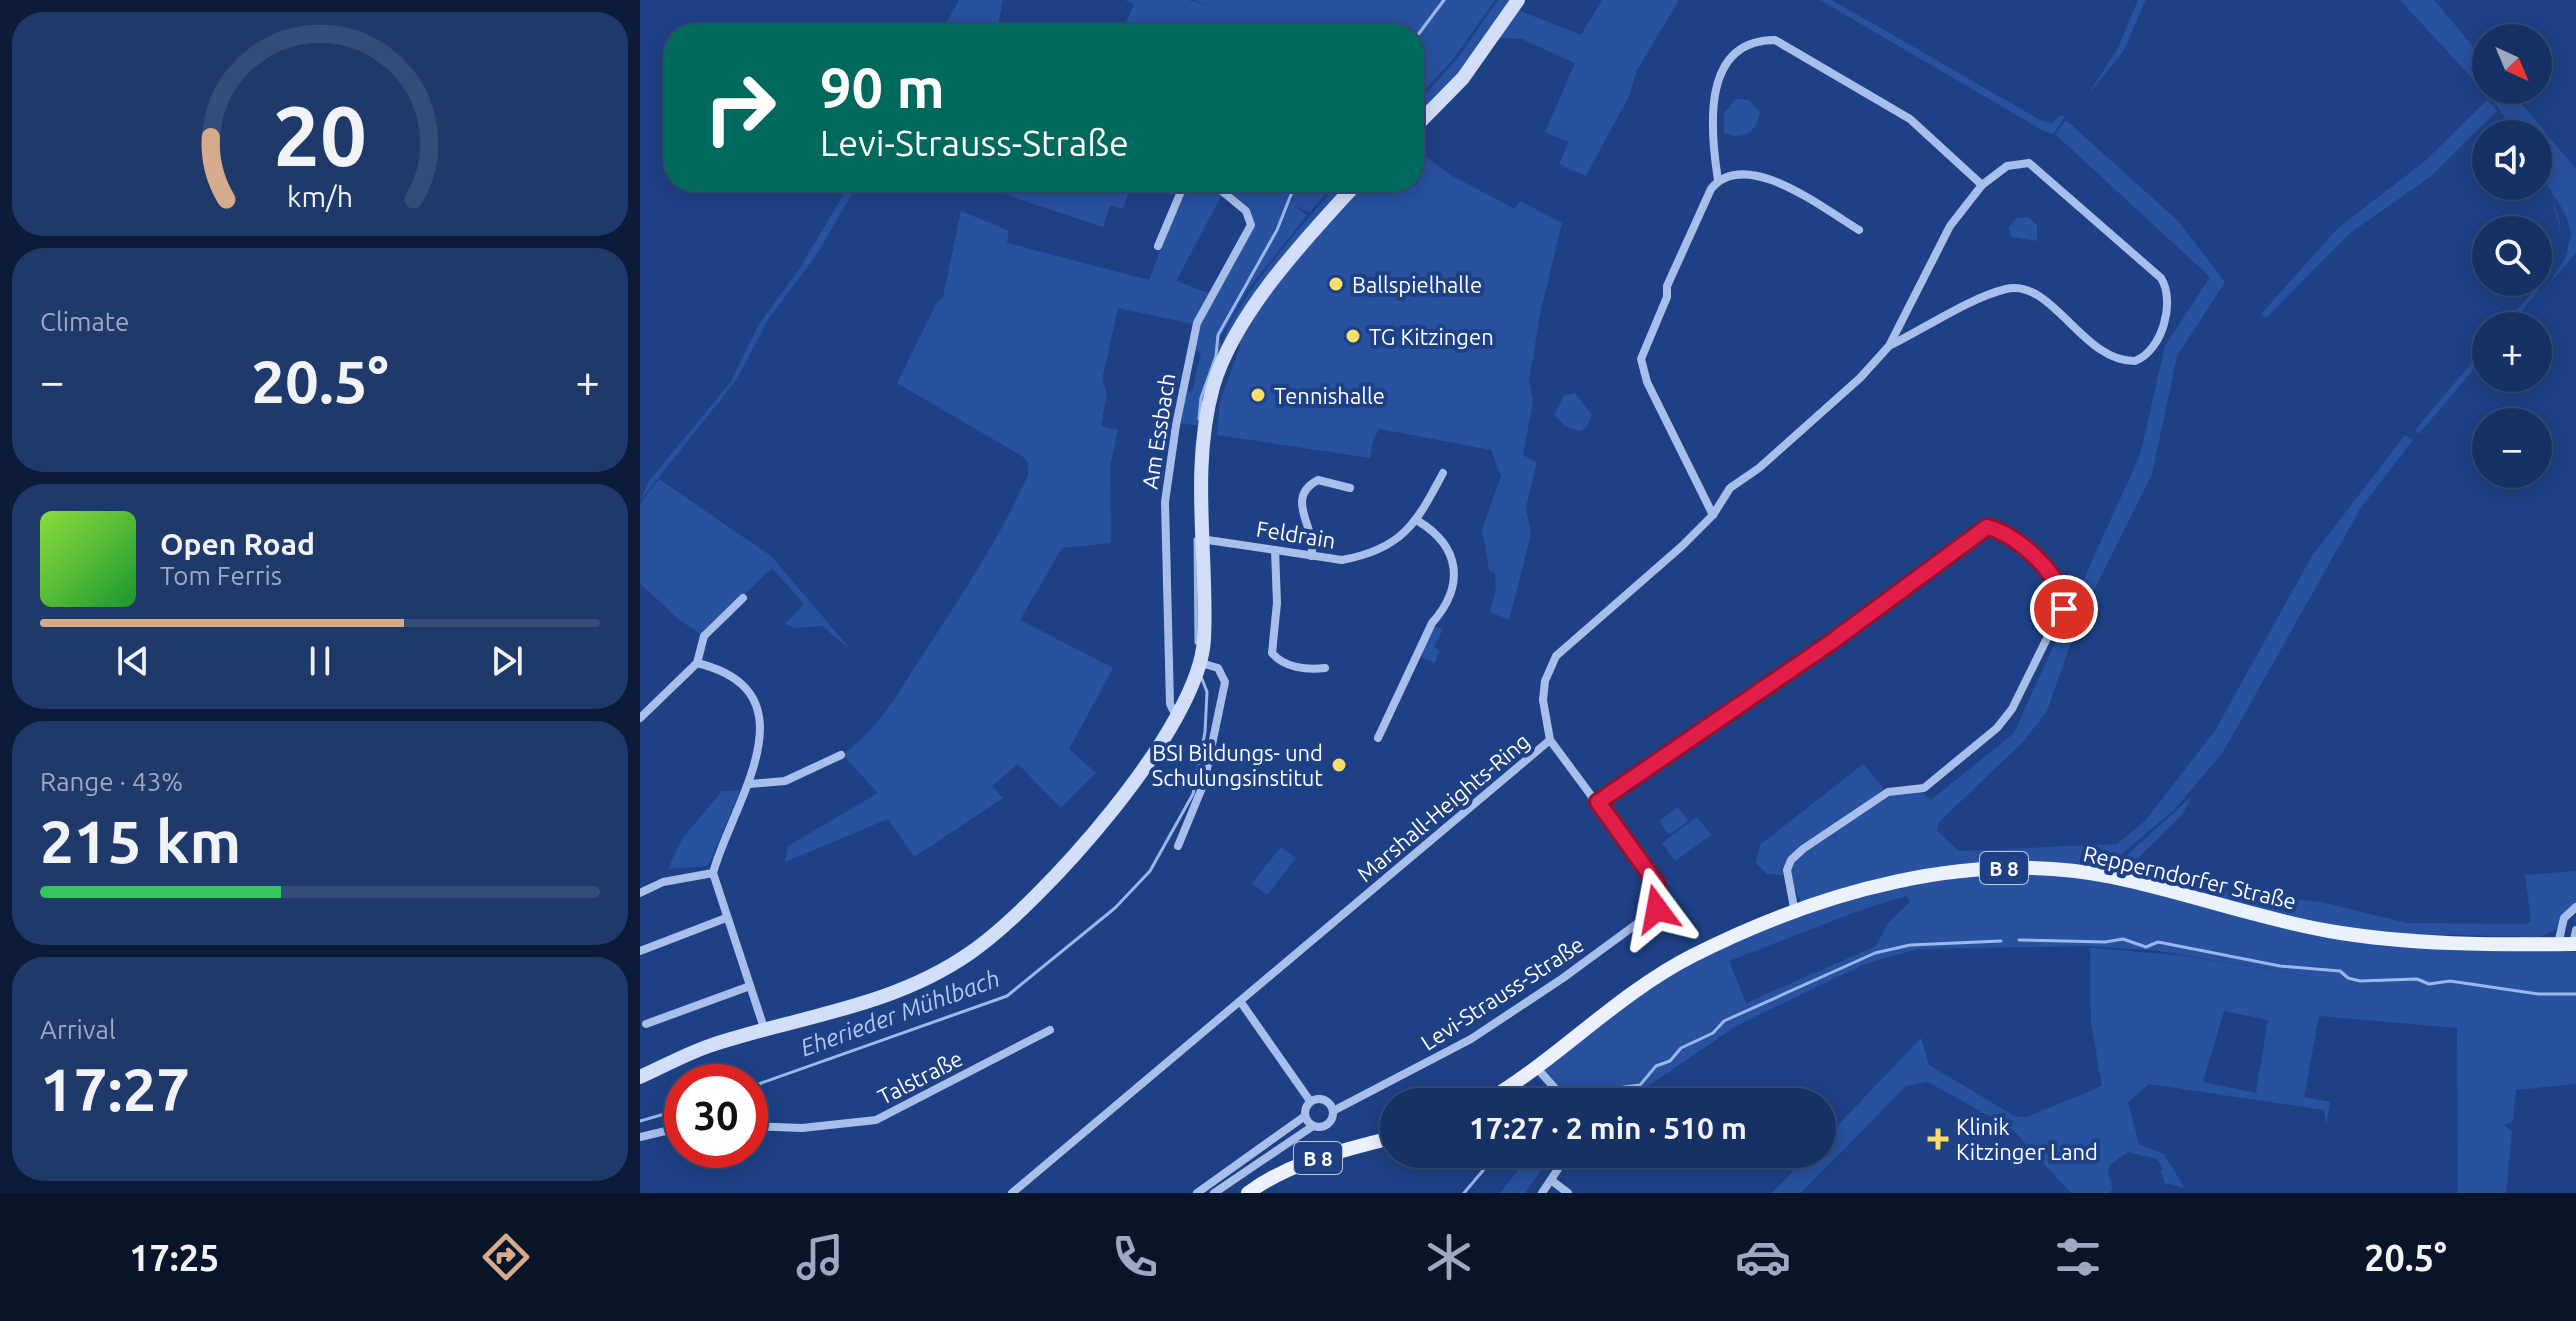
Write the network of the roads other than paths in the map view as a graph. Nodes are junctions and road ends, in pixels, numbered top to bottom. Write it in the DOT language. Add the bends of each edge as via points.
graph roads {
  1 [pos="1518,0"];
  2 [pos="1424,118"];
  3 [pos="1718,180"];
  4 [pos="1982,185"];
  5 [pos="1181,192"];
  6 [pos="1223,192"];
  7 [pos="1350,192"];
  8 [pos="1859,230"];
  9 [pos="1158,246"];
  10 [pos="1889,346"];
  11 [pos="1443,473"];
  12 [pos="1350,488"];
  13 [pos="1713,515"];
  14 [pos="1418,521"];
  15 [pos="1200,539"];
  16 [pos="1275,550"];
  17 [pos="1311,556"];
  18 [pos="743,598"];
  19 [pos="697,663"];
  20 [pos="1201,663"];
  21 [pos="1325,668"];
  22 [pos="1176,717"];
  23 [pos="640,718"];
  24 [pos="1378,738"];
  25 [pos="1550,740"];
  26 [pos="841,755"];
  27 [pos="750,784"];
  28 [pos="1598,802"];
  29 [pos="1178,846"];
  30 [pos="713,873"];
  31 [pos="640,893"];
  32 [pos="2576,907"];
  33 [pos="1795,914"];
  34 [pos="726,918"];
  35 [pos="2571,941"];
  36 [pos="640,951"];
  37 [pos="750,986"];
  38 [pos="1240,1001"];
  39 [pos="646,1024"];
  40 [pos="1050,1030"];
  41 [pos="766,1031"];
  42 [pos="1536,1067"];
  43 [pos="640,1077"];
  44 [pos="1505,1088"];
  45 [pos="1555,1088"];
  46 [pos="1310,1101"];
  47 [pos="1333,1111"];
  48 [pos="1305,1116"];
  49 [pos="1313,1126"];
  50 [pos="768,1127"];
  51 [pos="664,1131"];
  52 [pos="640,1137"];
  53 [pos="1380,1141"];
  54 [pos="1559,1168"];
  55 [pos="1551,1180"];
  56 [pos="1012,1193"];
  57 [pos="1197,1193"];
  58 [pos="1214,1193"];
  59 [pos="1248,1193"];
  60 [pos="1542,1193"];
  61 [pos="1568,1193"];
  1 -- 2 [label="main road" via="1468,72"];
  3 -- 4 [label="street" via="1712,145 1714,88 1742,48 1775,40 1910,119"];
  3 -- 8 [label="street" via="1738,173 1767,177"];
  3 -- 13 [label="street" via="1667,286 1641,359"];
  4 -- 10 [label="street, Marshall-Heights-Ring" via="1950,226"];
  4 -- 10 [label="street, Marshall-Heights-Ring" via="1994,172 2029,163 2161,278 2169,299 2153,350 2135,361 2108,356 2040,297 2021,288 1983,299"];
  5 -- 9 [label="street"];
  6 -- 22 [label="street, Am Essbach" via="1246,211 1251,225 1194,332 1171,451 1165,517 1170,704"];
  7 -- 15 [label="main road" via="1267,291 1227,354 1206,421"];
  10 -- 13 [label="street, Marshall-Heights-Ring" via="1807,426 1730,488"];
  11 -- 14 [label="street, Feldrain"];
  12 -- 17 [label="street" via="1318,480 1306,490 1301,506 1314,545"];
  13 -- 25 [label="street, Marshall-Heights-Ring" via="1556,656 1544,690"];
  14 -- 17 [label="street, Feldrain" via="1400,538 1365,556"];
  14 -- 24 [label="street" via="1435,531 1451,554 1454,582"];
  15 -- 16 [label="street, Feldrain"];
  15 -- 20 [label="main road"];
  16 -- 17 [label="street, Feldrain"];
  16 -- 21 [label="street" via="1272,653 1307,670"];
  18 -- 19 [label="street" via="704,636"];
  19 -- 23 [label="street"];
  19 -- 27 [label="street" via="723,669 757,706 762,729"];
  20 -- 22 [label="main road"];
  20 -- 29 [label="street" via="1218,668 1225,682 1202,791"];
  22 -- 41 [label="main road" via="1099,826 1001,930 941,972 892,995"];
  25 -- 28 [label="street, Levi-Strauss-Straße"];
  25 -- 38 [label="street, Marshall-Heights-Ring"];
  26 -- 27 [label="street" via="785,781"];
  27 -- 30 [label="street"];
  28 -- 33 [label="street" via="1830,643 1971,536 1987,527 1998,530 2050,575 2064,604 2012,709 1997,728 1924,788 1888,792 1797,853 1787,870"];
  28 -- 47 [label="street, Levi-Strauss-Straße" via="1656,883 1657,909 1471,1039"];
  30 -- 31 [label="street" via="663,882"];
  30 -- 34 [label="street"];
  32 -- 35 [label="street" via="2564,918"];
  33 -- 35 [label="main road, Repperndorfer Straße / B 8" via="1919,876 2029,868 2109,876 2317,929 2417,940"];
  33 -- 42 [label="main road, Repperndorfer Straße / B 8" via="1674,966"];
  34 -- 36 [label="street"];
  34 -- 37 [label="street"];
  37 -- 39 [label="street"];
  37 -- 41 [label="street"];
  38 -- 46 [label="street"];
  38 -- 56 [label="street, Marshall-Heights-Ring"];
  40 -- 50 [label="street, Talstraße" via="876,1120"];
  41 -- 43 [label="main road" via="708,1047"];
  42 -- 44 [label="main road, Repperndorfer Straße / B 8"];
  42 -- 45 [label="street"];
  46 -- 47 [label="street" via="1326,1101"];
  46 -- 48 [label="street"];
  47 -- 49 [label="street, Levi-Strauss-Straße" via="1329,1123"];
  48 -- 49 [label="street"];
  48 -- 57 [label="street"];
  49 -- 58 [label="street, Levi-Strauss-Straße"];
  51 -- 52 [label="street"];
  53 -- 59 [label="main road, B 8" via="1305,1162"];
  54 -- 55 [label="street"];
  55 -- 60 [label="street"];
  55 -- 61 [label="street"];
}
